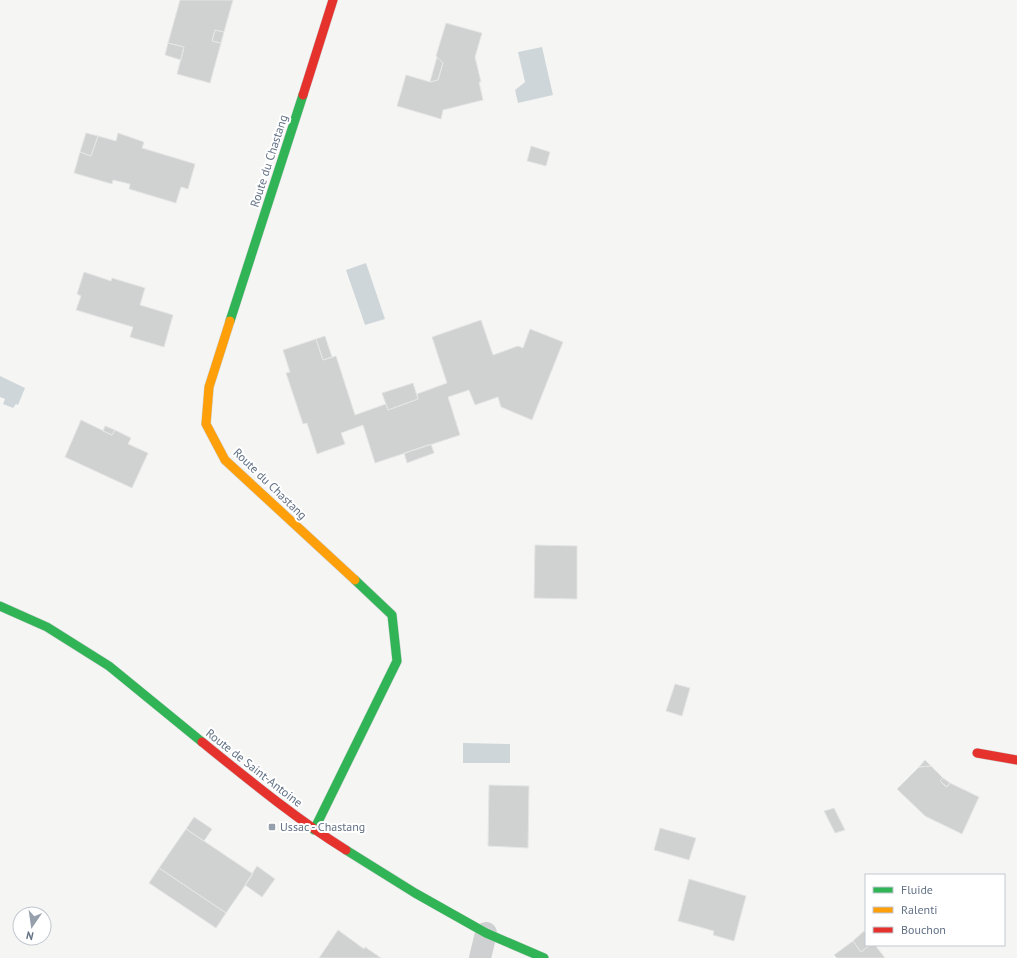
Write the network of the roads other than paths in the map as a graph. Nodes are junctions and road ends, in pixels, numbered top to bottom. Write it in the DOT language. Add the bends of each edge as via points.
graph roads {
  1 [pos="333,0"];
  2 [pos="0,606"];
  3 [pos="977,753"];
  4 [pos="1017,760"];
  5 [pos="314,830"];
  6 [pos="486,933"];
  7 [pos="480,958"];
  8 [pos="544,958"];
  1 -- 5 [label="street, Route du Chastang" via="209,388 206,424 225,460 392,614 398,661"];
  2 -- 5 [label="street, Route de Saint-Antoine" via="47,627 109,666"];
  3 -- 4 [label="street"];
  5 -- 6 [label="street, Route de Saint-Antoine"];
  6 -- 7 [label="street"];
  6 -- 8 [label="street, Route de Saint-Antoine"];
}
